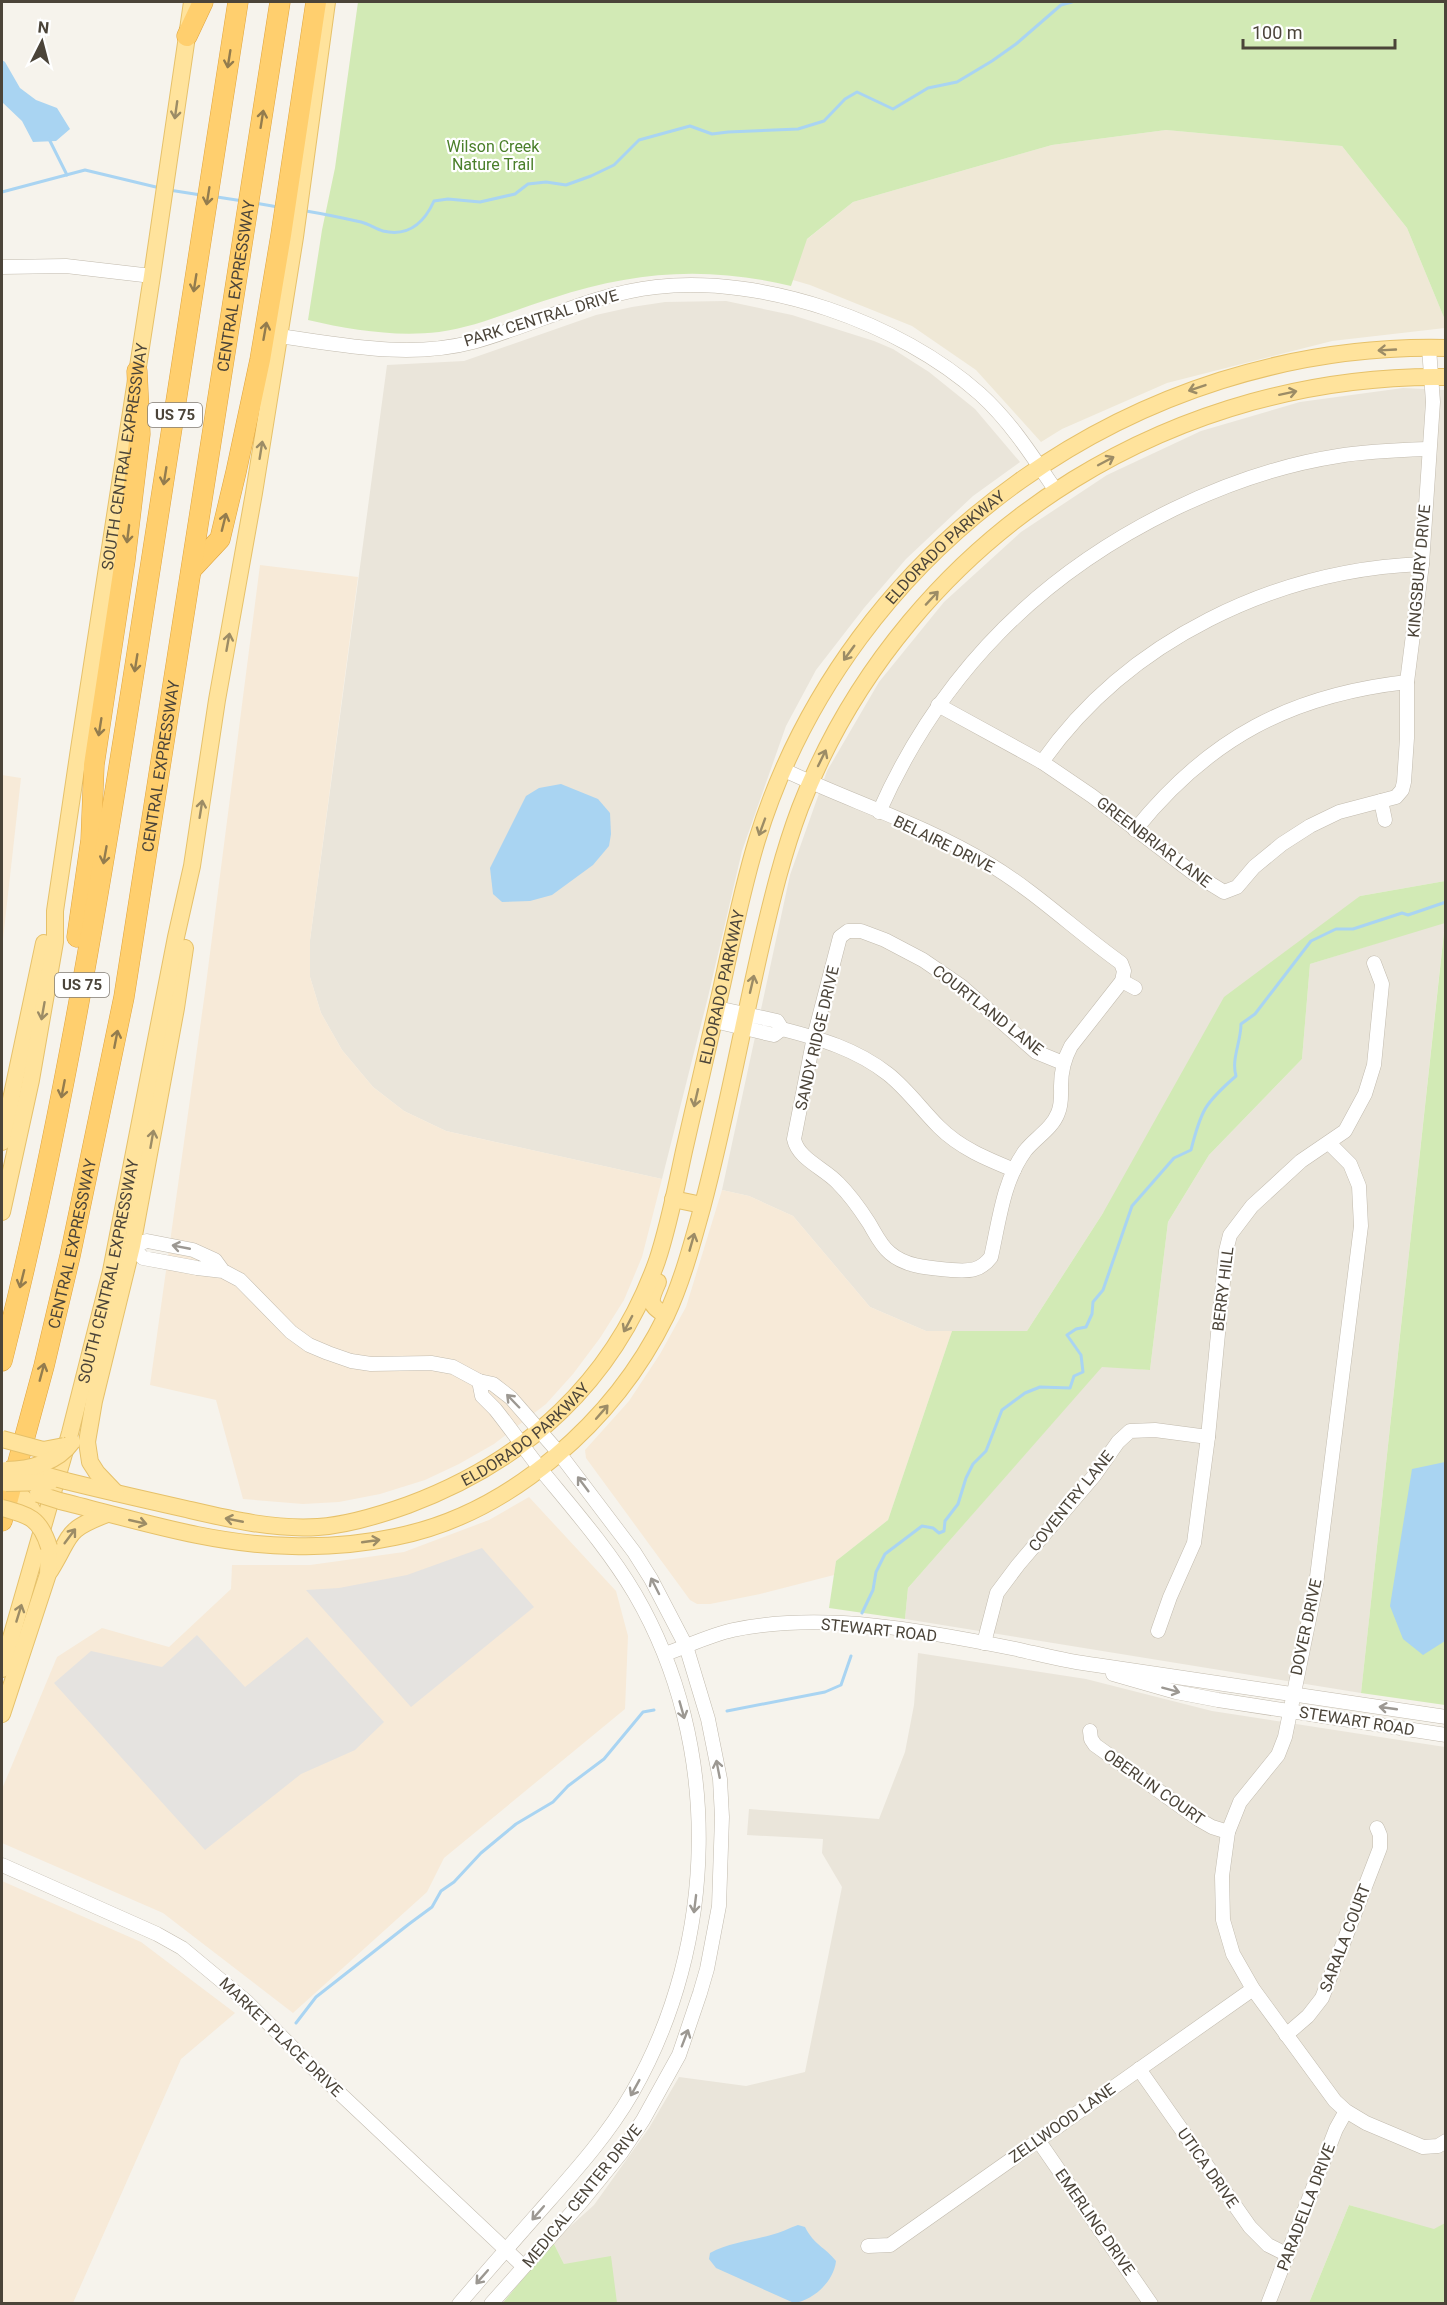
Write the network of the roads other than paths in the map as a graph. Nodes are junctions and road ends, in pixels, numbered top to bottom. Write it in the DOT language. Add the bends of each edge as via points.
graph roads {
  1 [pos="192,2"];
  2 [pos="203,2"];
  3 [pos="238,2"];
  4 [pos="280,2"];
  5 [pos="316,2"];
  6 [pos="327,2"];
  7 [pos="187,36"];
  8 [pos="294,190"];
  9 [pos="288,236"];
  10 [pos="2,267"];
  11 [pos="152,276"];
  12 [pos="279,336"];
  13 [pos="1437,348"];
  14 [pos="137,371"];
  15 [pos="1439,377"];
  16 [pos="1428,449"];
  17 [pos="1039,466"];
  18 [pos="1056,491"];
  19 [pos="1422,564"];
  20 [pos="192,569"];
  21 [pos="866,630"];
  22 [pos="887,648"];
  23 [pos="1407,682"];
  24 [pos="938,705"];
  25 [pos="1042,762"];
  26 [pos="784,770"];
  27 [pos="810,783"];
  28 [pos="1400,794"];
  29 [pos="1381,801"];
  30 [pos="879,812"];
  31 [pos="1385,820"];
  32 [pos="1135,830"];
  33 [pos="192,866"];
  34 [pos="55,911"];
  35 [pos="848,931"];
  36 [pos="1374,963"];
  37 [pos="1122,981"];
  38 [pos="1135,988"];
  39 [pos="716,1015"];
  40 [pos="744,1021"];
  41 [pos="814,1037"];
  42 [pos="72,1047"];
  43 [pos="1063,1063"];
  44 [pos="5,1107"];
  45 [pos="2,1142"];
  46 [pos="1329,1143"];
  47 [pos="1014,1170"];
  48 [pos="674,1199"];
  49 [pos="702,1205"];
  50 [pos="2,1212"];
  51 [pos="669,1217"];
  52 [pos="132,1246"];
  53 [pos="666,1315"];
  54 [pos="2,1361"];
  55 [pos="479,1381"];
  56 [pos="94,1401"];
  57 [pos="539,1431"];
  58 [pos="1208,1437"];
  59 [pos="2,1439"];
  60 [pos="76,1439"];
  61 [pos="523,1444"];
  62 [pos="559,1453"];
  63 [pos="540,1468"];
  64 [pos="8,1476"];
  65 [pos="116,1494"];
  66 [pos="424,1499"];
  67 [pos="2,1508"];
  68 [pos="107,1514"];
  69 [pos="2,1521"];
  70 [pos="41,1526"];
  71 [pos="292,1526"];
  72 [pos="205,1536"];
  73 [pos="628,1544"];
  74 [pos="292,1546"];
  75 [pos="608,1555"];
  76 [pos="48,1574"];
  77 [pos="1158,1631"];
  78 [pos="984,1643"];
  79 [pos="686,1646"];
  80 [pos="665,1654"];
  81 [pos="1095,1665"];
  82 [pos="2,1669"];
  83 [pos="1293,1694"];
  84 [pos="1290,1711"];
  85 [pos="2,1714"];
  86 [pos="1446,1717"];
  87 [pos="1090,1731"];
  88 [pos="1446,1735"];
  89 [pos="1377,1828"];
  90 [pos="1228,1832"];
  91 [pos="2,1865"];
  92 [pos="691,1930"];
  93 [pos="715,1933"];
  94 [pos="1253,1989"];
  95 [pos="1286,2035"];
  96 [pos="1139,2069"];
  97 [pos="1346,2111"];
  98 [pos="1038,2140"];
  99 [pos="1442,2144"];
  100 [pos="868,2246"];
  101 [pos="505,2250"];
  102 [pos="1287,2255"];
  103 [pos="523,2266"];
  104 [pos="459,2304"];
  105 [pos="491,2304"];
  106 [pos="1151,2304"];
  107 [pos="1268,2304"];
  1 -- 7 [label="main road, SOUTH CENTRAL EXPRESSWAY"];
  2 -- 7 [label="highway"];
  3 -- 42 [label="highway, US 75, one-way"];
  20 -- 4 [label="highway, CENTRAL EXPRESSWAY / US 75, one-way"];
  5 -- 8 [label="highway"];
  6 -- 8 [label="main road"];
  7 -- 11 [label="main road, SOUTH CENTRAL EXPRESSWAY, one-way"];
  8 -- 9 [label="highway"];
  9 -- 12 [label="main road, SOUTH CENTRAL EXPRESSWAY"];
  20 -- 9 [label="highway, one-way" via="220,539"];
  10 -- 11 [label="street" via="66,266"];
  11 -- 14 [label="main road, SOUTH CENTRAL EXPRESSWAY"];
  12 -- 17 [label="street, PARK CENTRAL DRIVE" via="386,350 416,350 472,342 598,299 655,287 710,286 771,294 870,326 930,358 993,407"];
  33 -- 12 [label="main road, SOUTH CENTRAL EXPRESSWAY, one-way"];
  13 -- 15 [label="street, KINGSBURY DRIVE"];
  13 -- 17 [label="main road, ELDORADO PARKWAY, one-way" via="1329,356 1237,375 1122,418"];
  14 -- 34 [label="main road, SOUTH CENTRAL EXPRESSWAY"];
  14 -- 42 [label="highway, one-way" via="140,434 94,765 91,840 75,953"];
  15 -- 16 [label="street, KINGSBURY DRIVE"];
  18 -- 15 [label="main road, ELDORADO PARKWAY, one-way" via="1129,448 1223,410 1314,387"];
  16 -- 19 [label="street, KINGSBURY DRIVE"];
  16 -- 24 [label="street" via="1339,455 1290,465 1242,480 1138,526 1087,558 1006,624"];
  17 -- 18 [label="street, PARK CENTRAL DRIVE"];
  17 -- 21 [label="main road, ELDORADO PARKWAY" via="943,543"];
  22 -- 18 [label="main road, ELDORADO PARKWAY, one-way" via="986,543"];
  19 -- 23 [label="street, KINGSBURY DRIVE"];
  19 -- 25 [label="street" via="1350,571 1301,582 1211,618 1129,670 1091,704"];
  69 -- 20 [label="highway, CENTRAL EXPRESSWAY / US 75, one-way" via="50,1339 102,1109 130,960"];
  21 -- 22 [label="main road"];
  21 -- 26 [label="main road, ELDORADO PARKWAY, one-way" via="822,695"];
  27 -- 22 [label="main road, ELDORADO PARKWAY, one-way" via="851,704"];
  23 -- 28 [label="street, KINGSBURY DRIVE" via="1407,738"];
  23 -- 32 [label="street" via="1332,694 1255,726 1187,773"];
  24 -- 25 [label="street, GREENBRIAR LANE"];
  24 -- 30 [label="street" via="893,780"];
  25 -- 32 [label="street, GREENBRIAR LANE"];
  26 -- 27 [label="street, BELAIRE DRIVE"];
  26 -- 39 [label="main road, ELDORADO PARKWAY, one-way" via="755,847"];
  27 -- 30 [label="street, BELAIRE DRIVE"];
  40 -- 27 [label="main road, ELDORADO PARKWAY, one-way" via="782,862"];
  28 -- 29 [label="street, GREENBRIAR LANE"];
  29 -- 31 [label="street"];
  29 -- 32 [label="street, GREENBRIAR LANE" via="1310,826 1282,844 1229,892 1202,880"];
  30 -- 37 [label="street, BELAIRE DRIVE" via="939,837 1032,893 1121,963"];
  52 -- 33 [label="main road, SOUTH CENTRAL EXPRESSWAY, one-way" via="176,1008 192,897"];
  82 -- 33 [label="main road, SOUTH CENTRAL EXPRESSWAY, one-way" via="73,1424 111,1271"];
  34 -- 44 [label="main road, SOUTH CENTRAL EXPRESSWAY"];
  34 -- 50 [label="main road, SOUTH CENTRAL EXPRESSWAY, one-way" via="55,942 31,1080"];
  35 -- 41 [label="street, SANDY RIDGE DRIVE" via="840,937"];
  35 -- 43 [label="street, COURTLAND LANE" via="861,931 885,940 923,960 961,986 1036,1052"];
  36 -- 46 [label="street, BERRY HILL" via="1382,984 1374,1065 1355,1114 1345,1131"];
  37 -- 38 [label="street"];
  37 -- 43 [label="street" via="1071,1046"];
  39 -- 40 [label="street"];
  39 -- 48 [label="main road, ELDORADO PARKWAY, one-way"];
  40 -- 41 [label="street" via="774,1035 782,1029"];
  40 -- 49 [label="main road, ELDORADO PARKWAY"];
  41 -- 47 [label="street" via="860,1056 911,1095 956,1141"];
  41 -- 47 [label="street, SANDY RIDGE DRIVE" via="794,1139 796,1148 837,1182 888,1252 900,1260 922,1267 969,1271 986,1264"];
  42 -- 54 [label="highway, US 75, one-way"];
  43 -- 47 [label="street" via="1059,1113"];
  44 -- 45 [label="main road, SOUTH CENTRAL EXPRESSWAY"];
  46 -- 58 [label="street, BERRY HILL" via="1279,1180 1230,1234"];
  46 -- 83 [label="street, DOVER DRIVE" via="1350,1164 1359,1186 1361,1226 1316,1585"];
  48 -- 49 [label="main road"];
  48 -- 51 [label="main road, ELDORADO PARKWAY"];
  53 -- 49 [label="main road, ELDORADO PARKWAY, one-way"];
  51 -- 53 [label="main road" via="668,1256 651,1300 655,1309"];
  51 -- 57 [label="main road, ELDORADO PARKWAY, one-way" via="646,1287 615,1347 585,1386"];
  52 -- 55 [label="street, MEDICAL CENTER DRIVE" via="147,1241 193,1250 215,1260 291,1332 318,1349 371,1364 431,1363 453,1367"];
  52 -- 56 [label="main road, SOUTH CENTRAL EXPRESSWAY"];
  62 -- 53 [label="main road, ELDORADO PARKWAY, one-way" via="612,1401 639,1364"];
  57 -- 55 [label="street, MEDICAL CENTER DRIVE, one-way" via="511,1398 493,1384"];
  55 -- 61 [label="street, MEDICAL CENTER DRIVE" via="482,1396"];
  56 -- 60 [label="main road"];
  56 -- 65 [label="main road" via="88,1457"];
  57 -- 61 [label="main road, ELDORADO PARKWAY"];
  57 -- 62 [label="street, MEDICAL CENTER DRIVE"];
  58 -- 77 [label="street, BERRY HILL" via="1194,1543"];
  58 -- 78 [label="street, COVENTRY LANE" via="1130,1431 1118,1442 1095,1476 997,1593"];
  59 -- 60 [label="main road, bridge" via="43,1450"];
  60 -- 64 [label="main road, bridge" via="54,1457"];
  61 -- 63 [label="street, MEDICAL CENTER DRIVE"];
  61 -- 66 [label="main road, ELDORADO PARKWAY" via="469,1479"];
  62 -- 63 [label="main road, ELDORADO PARKWAY"];
  73 -- 62 [label="street, MEDICAL CENTER DRIVE, one-way"];
  74 -- 63 [label="main road, ELDORADO PARKWAY, one-way" via="399,1537 448,1521 485,1503"];
  63 -- 75 [label="street, MEDICAL CENTER DRIVE"];
  64 -- 65 [label="main road, ELDORADO PARKWAY, bridge" via="66,1481"];
  64 -- 68 [label="main road, ELDORADO PARKWAY, bridge" via="38,1494"];
  64 -- 70 [label="main road"];
  71 -- 65 [label="main road, ELDORADO PARKWAY, one-way" via="238,1521"];
  66 -- 71 [label="main road, ELDORADO PARKWAY" via="350,1522"];
  66 -- 74 [label="main road" via="393,1520 372,1527 307,1535"];
  67 -- 70 [label="main road, bridge" via="27,1516"];
  68 -- 72 [label="main road, ELDORADO PARKWAY, one-way"];
  76 -- 68 [label="main road, one-way" via="70,1533"];
  70 -- 76 [label="main road, bridge" via="49,1547"];
  71 -- 72 [label="main road" via="289,1536 283,1538 225,1532"];
  72 -- 74 [label="main road, ELDORADO PARKWAY"];
  73 -- 75 [label="street"];
  79 -- 73 [label="street, MEDICAL CENTER DRIVE, one-way"];
  75 -- 80 [label="street, MEDICAL CENTER DRIVE" via="635,1594"];
  76 -- 85 [label="main road"];
  78 -- 79 [label="street, STEWART ROAD" via="822,1622 734,1630"];
  78 -- 81 [label="street, STEWART ROAD"];
  79 -- 80 [label="street, STEWART ROAD"];
  93 -- 79 [label="street, MEDICAL CENTER DRIVE, one-way" via="722,1847 720,1779 708,1719"];
  80 -- 92 [label="street, MEDICAL CENTER DRIVE, one-way" via="685,1719 695,1772 699,1833"];
  81 -- 83 [label="street, STEWART ROAD"];
  81 -- 84 [label="street, STEWART ROAD, one-way" via="1112,1674 1176,1692"];
  83 -- 84 [label="street, DOVER DRIVE"];
  86 -- 83 [label="street, STEWART ROAD, one-way"];
  84 -- 88 [label="street, STEWART ROAD"];
  84 -- 90 [label="street, DOVER DRIVE" via="1278,1755 1246,1794"];
  87 -- 90 [label="street, OBERLIN COURT" via="1095,1745 1198,1819"];
  89 -- 95 [label="street, SARALA COURT" via="1380,1848 1322,1998"];
  90 -- 94 [label="street, DOVER DRIVE" via="1222,1876 1223,1920 1233,1954"];
  91 -- 101 [label="street, MARKET PLACE DRIVE" via="182,1948 247,2002"];
  92 -- 93 [label="street"];
  92 -- 101 [label="street, MEDICAL CENTER DRIVE, one-way" via="672,2003 632,2094 586,2158"];
  103 -- 93 [label="street, MEDICAL CENTER DRIVE, one-way" via="621,2152 659,2094 691,2023"];
  94 -- 95 [label="street, DOVER DRIVE"];
  94 -- 96 [label="street, ZELLWOOD LANE"];
  95 -- 97 [label="street, DOVER DRIVE" via="1325,2090"];
  96 -- 98 [label="street, ZELLWOOD LANE"];
  96 -- 102 [label="street, UTICA DRIVE" via="1250,2228"];
  97 -- 99 [label="street, DOVER DRIVE" via="1423,2147"];
  97 -- 102 [label="street, PARADELLA DRIVE"];
  98 -- 100 [label="street, ZELLWOOD LANE" via="890,2245"];
  98 -- 106 [label="street, EMERLING DRIVE"];
  101 -- 103 [label="street, MARKET PLACE DRIVE"];
  101 -- 104 [label="street, MEDICAL CENTER DRIVE, one-way"];
  102 -- 107 [label="street, PARADELLA DRIVE"];
  103 -- 105 [label="street, MEDICAL CENTER DRIVE"];
}
